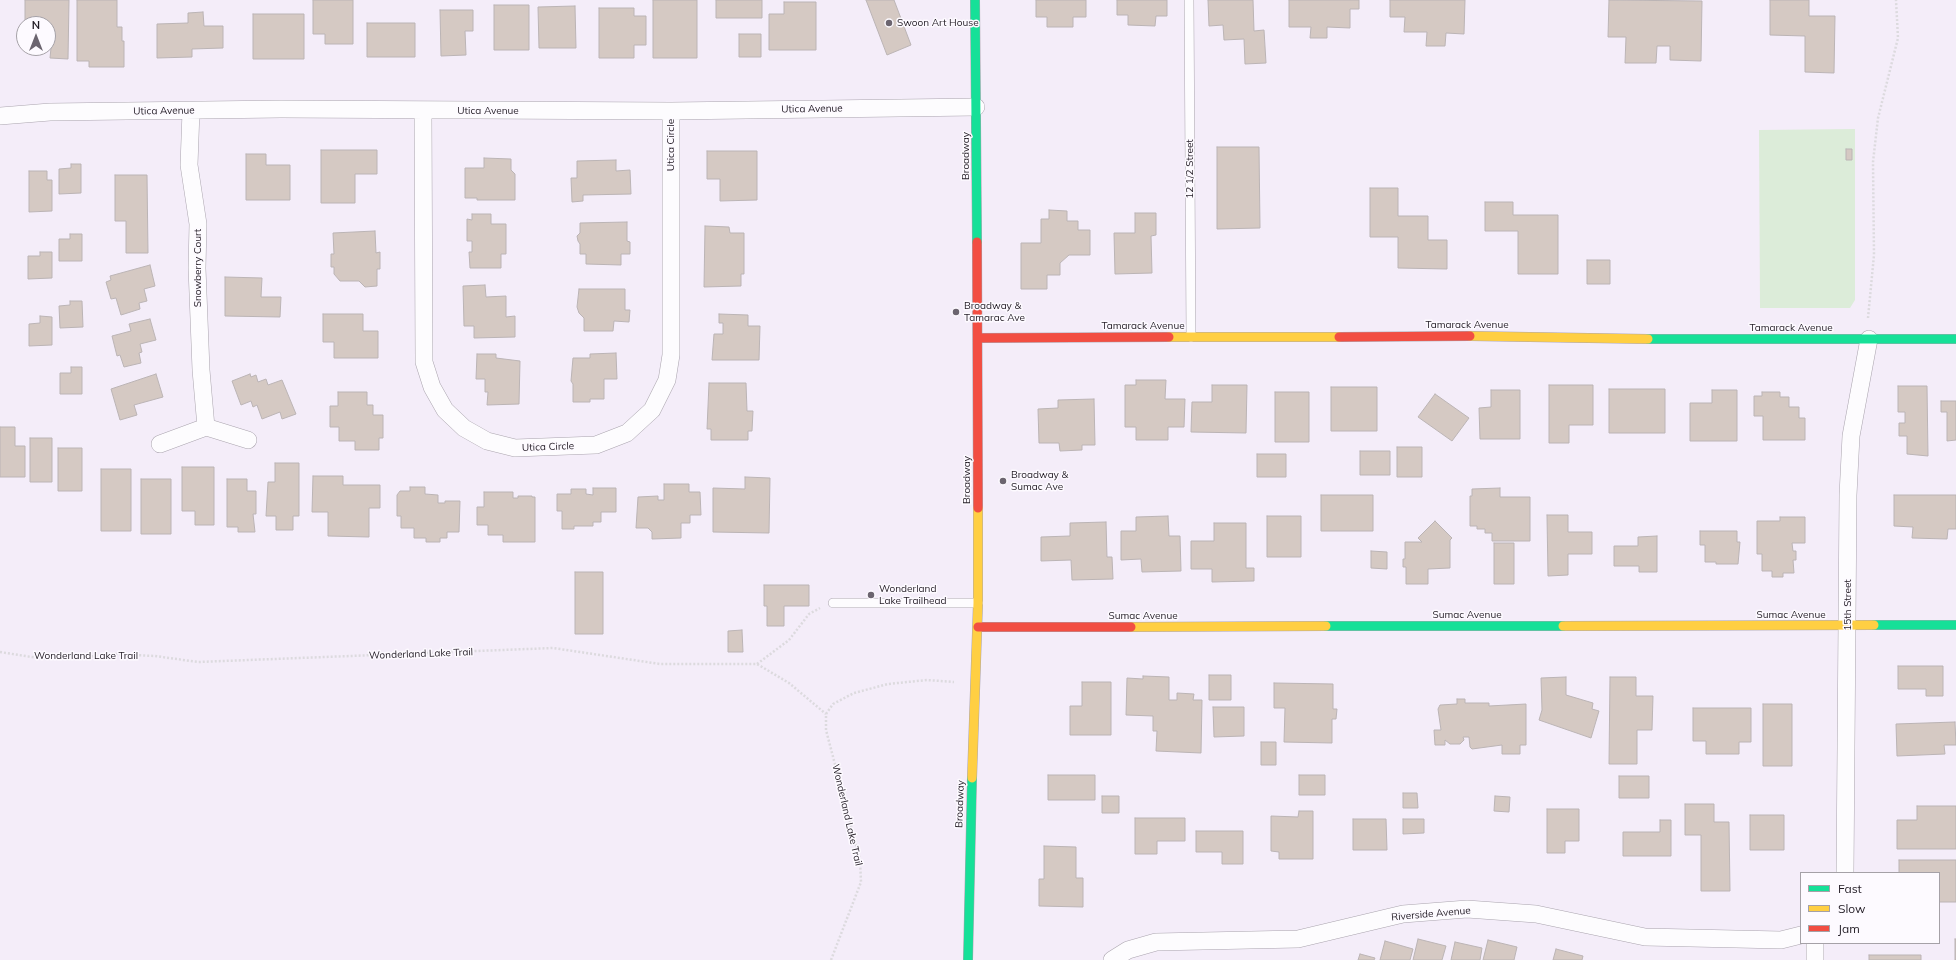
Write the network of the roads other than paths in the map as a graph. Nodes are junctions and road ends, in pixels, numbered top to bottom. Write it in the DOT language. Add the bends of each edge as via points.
graph roads {
  1 [pos="975,0"];
  2 [pos="1190,0"];
  3 [pos="976,108"];
  4 [pos="191,111"];
  5 [pos="423,111"];
  6 [pos="671,111"];
  7 [pos="0,116"];
  8 [pos="1191,337"];
  9 [pos="978,338"];
  10 [pos="1869,339"];
  11 [pos="1956,339"];
  12 [pos="206,427"];
  13 [pos="248,440"];
  14 [pos="160,444"];
  15 [pos="832,602"];
  16 [pos="978,602"];
  17 [pos="1848,626"];
  18 [pos="1956,626"];
  19 [pos="978,627"];
  20 [pos="1845,872"];
  21 [pos="1800,935"];
  22 [pos="1815,944"];
  23 [pos="968,960"];
  24 [pos="1112,960"];
  25 [pos="1815,960"];
  1 -- 3 [label="street, Broadway"];
  2 -- 8 [label="lane, 12 1/2 Street"];
  3 -- 6 [label="street, Utica Avenue"];
  3 -- 9 [label="street, Broadway"];
  4 -- 5 [label="street, Utica Avenue" via="280,108"];
  4 -- 7 [label="street, Utica Avenue" via="50,112"];
  4 -- 12 [label="street, Snowberry Court" via="189,165 198,224 196,268"];
  5 -- 6 [label="street, Utica Avenue"];
  5 -- 6 [label="street, Utica Circle" via="424,362 432,387 445,410 464,428 486,441 514,448 596,445 627,433 652,410 668,380 671,355"];
  8 -- 9 [label="street, Tamarack Avenue"];
  8 -- 10 [label="street, Tamarack Avenue"];
  9 -- 16 [label="street, Broadway"];
  10 -- 11 [label="street, Tamarack Avenue"];
  10 -- 17 [label="street, 15th Street" via="1851,436 1848,495"];
  12 -- 13 [label="street"];
  12 -- 14 [label="street"];
  15 -- 16 [label="lane"];
  16 -- 19 [label="street, Broadway"];
  17 -- 18 [label="street, Sumac Avenue"];
  17 -- 19 [label="street, Sumac Avenue"];
  17 -- 20 [label="street, 15th Street"];
  19 -- 23 [label="street, Broadway"];
  21 -- 24 [label="street, Riverside Avenue" via="1781,940 1645,937 1536,914 1467,910 1403,914 1298,938 1156,942 1128,950"];
  22 -- 25 [label="street"];
}
